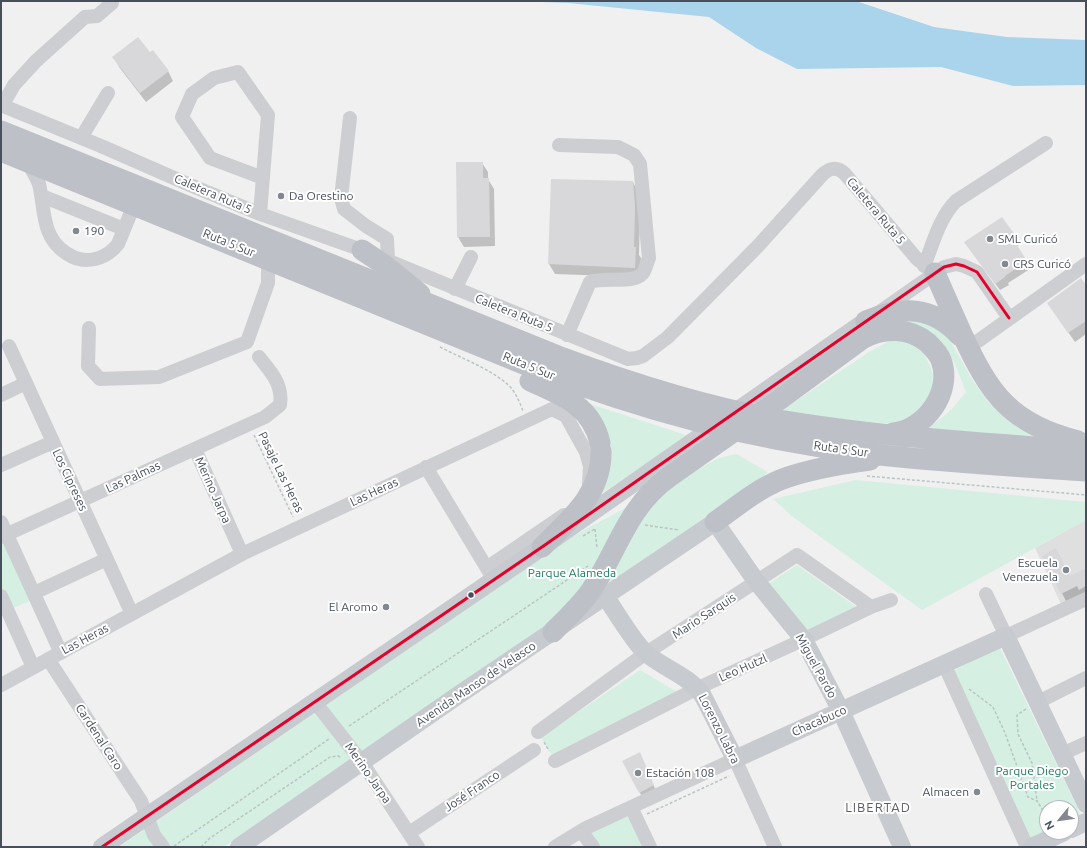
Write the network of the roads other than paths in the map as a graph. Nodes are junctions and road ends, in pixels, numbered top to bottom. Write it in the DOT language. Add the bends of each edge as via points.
graph roads {
  1 [pos="112,3"];
  2 [pos="108,93"];
  3 [pos="2,106"];
  4 [pos="350,118"];
  5 [pos="1,131"];
  6 [pos="81,138"];
  7 [pos="1046,142"];
  8 [pos="559,145"];
  9 [pos="1,151"];
  10 [pos="28,162"];
  11 [pos="263,178"];
  12 [pos="42,196"];
  13 [pos="134,205"];
  14 [pos="260,214"];
  15 [pos="124,229"];
  16 [pos="362,250"];
  17 [pos="471,257"];
  18 [pos="268,259"];
  19 [pos="388,261"];
  20 [pos="925,266"];
  21 [pos="1084,269"];
  22 [pos="916,286"];
  23 [pos="455,288"];
  24 [pos="372,302"];
  25 [pos="443,310"];
  26 [pos="1009,318"];
  27 [pos="866,321"];
  28 [pos="89,328"];
  29 [pos="567,335"];
  30 [pos="972,341"];
  31 [pos="9,346"];
  32 [pos="258,357"];
  33 [pos="26,384"];
  34 [pos="1,395"];
  35 [pos="878,434"];
  36 [pos="53,442"];
  37 [pos="1086,444"];
  38 [pos="195,449"];
  39 [pos="1086,451"];
  40 [pos="902,457"];
  41 [pos="1,466"];
  42 [pos="426,468"];
  43 [pos="1086,472"];
  44 [pos="80,501"];
  45 [pos="1,522"];
  46 [pos="707,527"];
  47 [pos="4,536"];
  48 [pos="542,547"];
  49 [pos="242,554"];
  50 [pos="107,559"];
  51 [pos="491,574"];
  52 [pos="598,580"];
  53 [pos="756,581"];
  54 [pos="34,593"];
  55 [pos="986,594"];
  56 [pos="1,596"];
  57 [pos="1086,599"];
  58 [pos="890,600"];
  59 [pos="871,607"];
  60 [pos="5,614"];
  61 [pos="132,614"];
  62 [pos="553,632"];
  63 [pos="1006,636"];
  64 [pos="804,640"];
  65 [pos="61,653"];
  66 [pos="646,654"];
  67 [pos="48,659"];
  68 [pos="944,664"];
  69 [pos="33,666"];
  70 [pos="1086,678"];
  71 [pos="1,685"];
  72 [pos="698,688"];
  73 [pos="315,702"];
  74 [pos="1038,702"];
  75 [pos="841,711"];
  76 [pos="538,732"];
  77 [pos="1086,743"];
  78 [pos="534,750"];
  79 [pos="1062,754"];
  80 [pos="735,759"];
  81 [pos="554,761"];
  82 [pos="357,766"];
  83 [pos="1086,804"];
  84 [pos="631,807"];
  85 [pos="146,817"];
  86 [pos="581,831"];
  87 [pos="409,833"];
  88 [pos="1052,840"];
  89 [pos="102,847"];
  90 [pos="163,847"];
  91 [pos="238,847"];
  92 [pos="418,847"];
  93 [pos="555,847"];
  94 [pos="593,847"];
  95 [pos="650,847"];
  96 [pos="775,847"];
  97 [pos="902,847"];
  98 [pos="1027,847"];
  99 [pos="1032,847"];
  1 -- 3 [label="street" via="96,16 85,17 36,61 14,85"];
  2 -- 6 [label="street"];
  3 -- 6 [label="street, Caletera Ruta 5"];
  4 -- 19 [label="street" via="341,198 344,209 387,239"];
  5 -- 25 [label="highway, Ruta 5 Sur"];
  6 -- 14 [label="street, Caletera Ruta 5"];
  7 -- 20 [label="street" via="950,207"];
  8 -- 29 [label="street" via="618,147 634,155 640,164 649,258 644,272 635,279 598,279 590,282"];
  9 -- 10 [label="highway, Ruta 5 Sur"];
  10 -- 12 [label="street"];
  10 -- 13 [label="highway, Ruta 5 Sur"];
  11 -- 11 [label="street" via="210,158 182,116 192,94 214,78 238,72 268,115"];
  11 -- 14 [label="street"];
  12 -- 15 [label="street"];
  12 -- 15 [label="street" via="44,221 51,236 59,248 74,258 86,260 105,256 118,244"];
  13 -- 15 [label="street"];
  13 -- 18 [label="highway, Ruta 5 Sur"];
  14 -- 16 [label="street, Caletera Ruta 5"];
  16 -- 19 [label="street, Caletera Ruta 5"];
  16 -- 25 [label="highway"];
  17 -- 23 [label="street"];
  18 -- 24 [label="highway, Ruta 5 Sur"];
  18 -- 28 [label="street" via="268,282 247,342 159,377 100,379 88,366"];
  19 -- 23 [label="street, Caletera Ruta 5"];
  20 -- 22 [label="street"];
  20 -- 22 [label="street" via="918,273"];
  20 -- 26 [label="street" via="944,267 956,264 977,272"];
  20 -- 29 [label="street, Caletera Ruta 5" via="848,176 840,170 831,169 822,175 758,246 683,322 648,353 628,359"];
  20 -- 30 [label="highway"];
  21 -- 26 [label="street"];
  22 -- 27 [label="street"];
  23 -- 29 [label="street, Caletera Ruta 5"];
  24 -- 40 [label="highway, Ruta 5 Sur" via="566,381 618,399 753,434 811,445"];
  24 -- 48 [label="highway" via="472,357 565,397 580,408 595,428 601,447 599,475 590,495"];
  25 -- 35 [label="highway, Ruta 5 Sur" via="597,371 671,395 779,420"];
  26 -- 30 [label="street"];
  27 -- 30 [label="highway" via="897,311 918,311 945,322"];
  27 -- 48 [label="main road"];
  30 -- 37 [label="highway" via="976,364 991,390 1012,411 1046,432"];
  31 -- 33 [label="street, Los Cipreses"];
  32 -- 38 [label="street, Las Palmas" via="275,378 280,389 280,405 264,417"];
  33 -- 34 [label="street"];
  33 -- 36 [label="street, Los Cipreses"];
  35 -- 39 [label="highway, Ruta 5 Sur"];
  35 -- 52 [label="highway" via="895,433 918,424 932,409 941,392 941,360 928,344 910,333 885,330 862,339 660,483 628,522"];
  36 -- 41 [label="street"];
  36 -- 44 [label="street, Los Cipreses"];
  38 -- 44 [label="street, Las Palmas"];
  38 -- 49 [label="street, Merino Jarpa"];
  40 -- 43 [label="highway, Ruta 5 Sur"];
  40 -- 46 [label="highway" via="834,466 780,480"];
  42 -- 49 [label="street, Las Heras"];
  42 -- 51 [label="street"];
  42 -- 51 [label="street, Las Heras" via="552,409 566,416 586,452 590,466 587,489 574,508"];
  44 -- 47 [label="street, Las Palmas"];
  44 -- 50 [label="street, Los Cipreses"];
  45 -- 47 [label="street"];
  46 -- 52 [label="main road"];
  46 -- 53 [label="main road, Miguel Pardo"];
  47 -- 54 [label="street"];
  48 -- 51 [label="main road"];
  49 -- 61 [label="street, Las Heras"];
  50 -- 54 [label="street"];
  50 -- 61 [label="street, Los Cipreses"];
  51 -- 73 [label="main road"];
  52 -- 62 [label="highway" via="581,603"];
  52 -- 66 [label="main road, Lorenzo Labra"];
  53 -- 59 [label="street, Mario Sarquis" via="797,555"];
  53 -- 64 [label="main road, Miguel Pardo"];
  53 -- 66 [label="street, Mario Sarquis"];
  54 -- 65 [label="street"];
  55 -- 63 [label="street"];
  56 -- 60 [label="street"];
  57 -- 63 [label="street, Chacabuco"];
  58 -- 59 [label="street, Leo Hutzl"];
  59 -- 64 [label="street, Leo Hutzl"];
  60 -- 69 [label="street"];
  61 -- 65 [label="street, Las Heras"];
  62 -- 82 [label="main road, Avenida Manso de Velasco"];
  63 -- 68 [label="main road, Chacabuco"];
  63 -- 74 [label="main road"];
  64 -- 72 [label="street, Leo Hutzl"];
  64 -- 75 [label="main road, Miguel Pardo"];
  65 -- 67 [label="street, Las Heras"];
  66 -- 72 [label="main road, Lorenzo Labra"];
  66 -- 76 [label="street, Mario Sarquis"];
  67 -- 69 [label="street, Las Heras"];
  67 -- 85 [label="street, Cardenal Caro" via="141,801"];
  68 -- 75 [label="main road, Chacabuco"];
  68 -- 98 [label="street"];
  69 -- 71 [label="street, Las Heras"];
  70 -- 74 [label="street"];
  72 -- 80 [label="main road, Lorenzo Labra"];
  72 -- 81 [label="street, Leo Hutzl"];
  73 -- 82 [label="street, Merino Jarpa" via="339,732"];
  73 -- 85 [label="main road"];
  74 -- 79 [label="main road"];
  75 -- 80 [label="main road, Chacabuco"];
  75 -- 97 [label="main road, Miguel Pardo"];
  77 -- 79 [label="street"];
  78 -- 87 [label="street, José Franco"];
  79 -- 83 [label="main road"];
  80 -- 84 [label="street, Chacabuco"];
  80 -- 96 [label="street, Lorenzo Labra"];
  82 -- 87 [label="street, Merino Jarpa"];
  82 -- 91 [label="main road, Avenida Manso de Velasco"];
  84 -- 86 [label="street, Chacabuco"];
  84 -- 95 [label="street"];
  85 -- 89 [label="main road"];
  85 -- 90 [label="street, Cardenal Caro"];
  86 -- 93 [label="street, Chacabuco"];
  86 -- 94 [label="street"];
  87 -- 92 [label="street, Merino Jarpa"];
  88 -- 99 [label="main road"];
}
